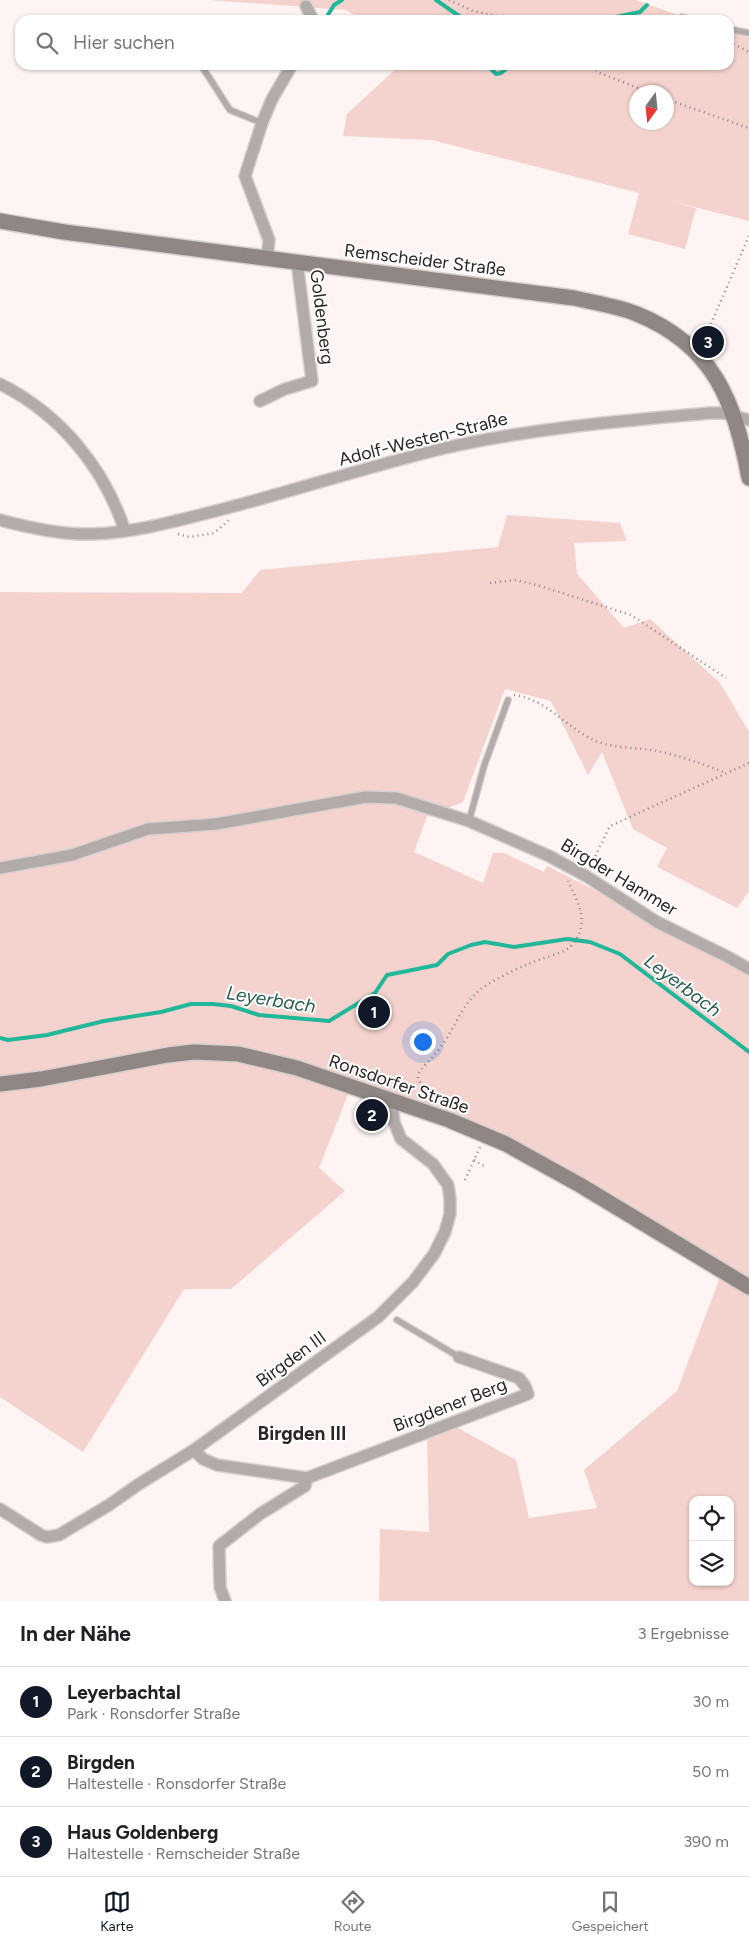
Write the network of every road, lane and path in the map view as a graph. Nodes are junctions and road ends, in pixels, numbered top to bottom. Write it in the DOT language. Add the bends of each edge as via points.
graph roads {
  1 [pos="449,0"];
  2 [pos="306,6"];
  3 [pos="310,15"];
  4 [pos="493,15"];
  5 [pos="734,29"];
  6 [pos="749,33"];
  7 [pos="734,44"];
  8 [pos="749,52"];
  9 [pos="204,70"];
  10 [pos="289,70"];
  11 [pos="594,70"];
  12 [pos="629,85"];
  13 [pos="674,102"];
  14 [pos="262,123"];
  15 [pos="749,128"];
  16 [pos="0,221"];
  17 [pos="749,236"];
  18 [pos="266,258"];
  19 [pos="297,262"];
  20 [pos="707,333"];
  21 [pos="0,384"];
  22 [pos="260,401"];
  23 [pos="742,418"];
  24 [pos="749,478"];
  25 [pos="0,520"];
  26 [pos="125,531"];
  27 [pos="490,583"];
  28 [pos="726,678"];
  29 [pos="508,700"];
  30 [pos="749,763"];
  31 [pos="726,774"];
  32 [pos="469,821"];
  33 [pos="0,868"];
  34 [pos="586,876"];
  35 [pos="567,879"];
  36 [pos="749,969"];
  37 [pos="0,1084"];
  38 [pos="424,1089"];
  39 [pos="392,1101"];
  40 [pos="478,1151"];
  41 [pos="474,1160"];
  42 [pos="484,1166"];
  43 [pos="465,1180"];
  44 [pos="749,1287"];
  45 [pos="397,1320"];
  46 [pos="459,1357"];
  47 [pos="194,1450"];
  48 [pos="307,1478"];
  49 [pos="0,1509"];
  50 [pos="228,1600"];
  1 -- 4 [label="path"];
  2 -- 3 [label="street"];
  5 -- 6 [label="lane"];
  7 -- 8 [label="path"];
  9 -- 14 [label="lane" via="230,110"];
  10 -- 14 [label="street"];
  11 -- 12 [label="path"];
  13 -- 15 [label="path"];
  14 -- 18 [label="street" via="245,176 268,240"];
  16 -- 18 [label="main road, Remscheider Straße"];
  17 -- 20 [label="path"];
  18 -- 19 [label="main road, Remscheider Straße"];
  19 -- 22 [label="street, Goldenberg" via="312,381"];
  19 -- 23 [label="main road, Remscheider Straße" via="574,298 635,313 675,333 698,354"];
  21 -- 26 [label="street" via="63,427 104,484"];
  23 -- 24 [label="main road, Remscheider Straße"];
  23 -- 26 [label="street, Adolf-Westen-Straße" via="723,413 694,415 510,435 397,460 158,526"];
  25 -- 26 [label="street, Adolf-Westen-Straße" via="63,532"];
  27 -- 28 [label="path" via="516,580 631,616"];
  29 -- 31 [label="path" via="513,694 528,696 597,742 666,753"];
  29 -- 32 [label="lane" via="484,766"];
  30 -- 31 [label="path"];
  31 -- 34 [label="path" via="610,826"];
  32 -- 33 [label="street, Birgder Hammer" via="396,798 366,798 216,824 148,829 72,855"];
  32 -- 34 [label="street, Birgder Hammer"];
  34 -- 36 [label="street, Birgder Hammer" via="657,922"];
  35 -- 38 [label="path" via="582,915 579,932 570,947 493,982 470,1000 440,1048 420,1070 418,1080"];
  37 -- 39 [label="main road, Ronsdorfer Straße" via="168,1055 219,1052 297,1068"];
  39 -- 44 [label="main road, Ronsdorfer Straße" via="506,1144"];
  39 -- 47 [label="street, Birgden III" via="394,1122 401,1139 422,1153 448,1186 450,1214 434,1254 413,1282 378,1317"];
  40 -- 41 [label="path"];
  41 -- 42 [label="path"];
  41 -- 43 [label="path"];
  45 -- 46 [label="lane"];
  46 -- 48 [label="street, Birgdener Berg" via="519,1378 528,1394"];
  47 -- 48 [label="street, Birgdener Berg" via="203,1459 217,1465"];
  47 -- 49 [label="street, Birgden III" via="54,1537 41,1534"];
  48 -- 50 [label="street, Birgdener Berg" via="305,1486 260,1514 219,1546 220,1587"];
}
